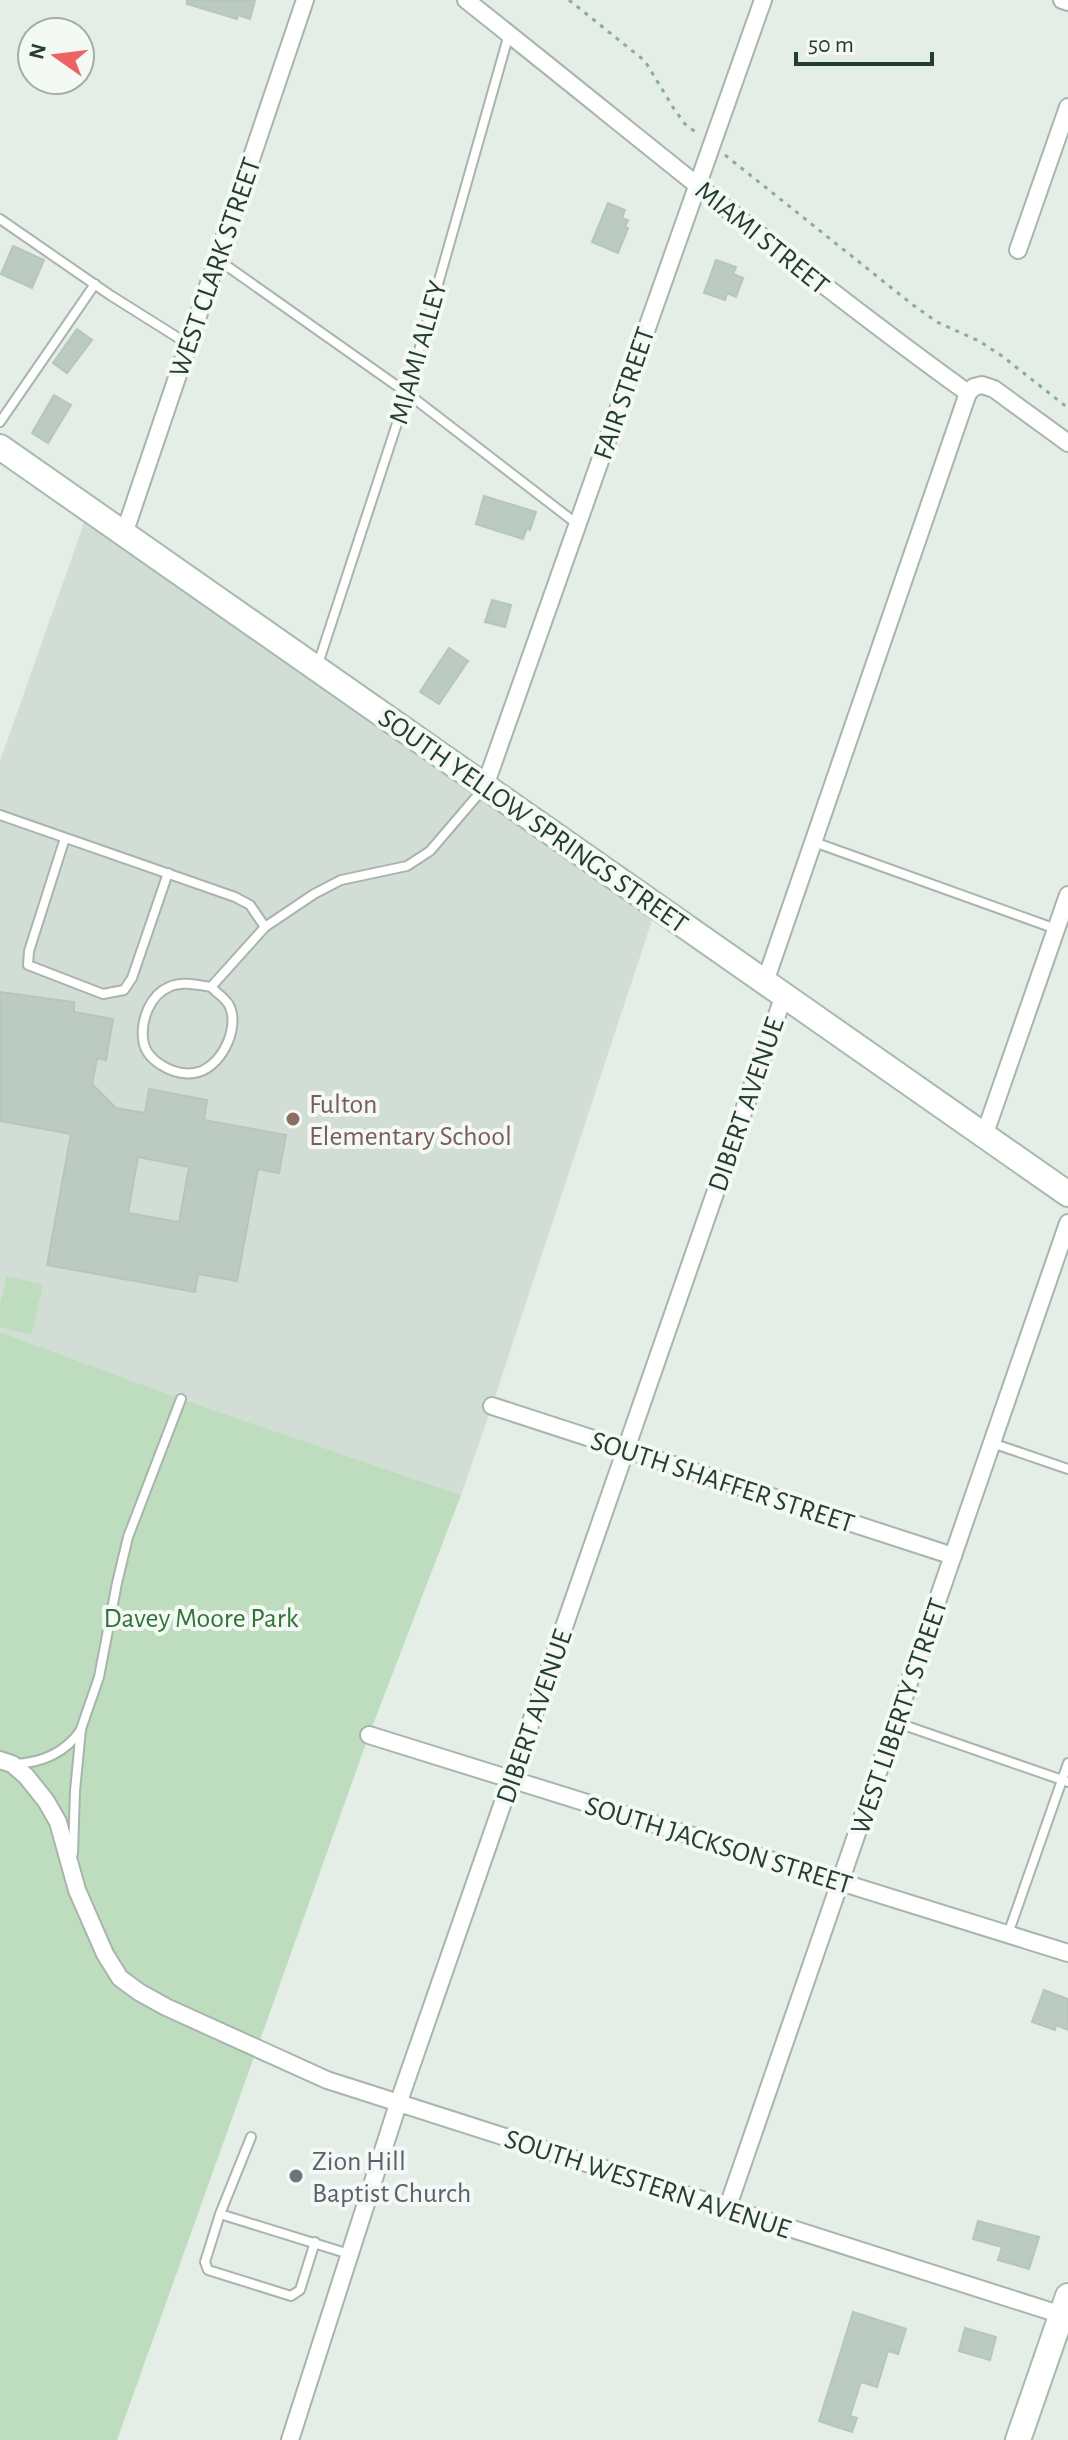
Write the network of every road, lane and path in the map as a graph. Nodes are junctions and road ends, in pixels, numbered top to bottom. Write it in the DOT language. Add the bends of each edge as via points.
graph roads {
  1 [pos="305,0"];
  2 [pos="466,0"];
  3 [pos="569,0"];
  4 [pos="763,0"];
  5 [pos="509,34"];
  6 [pos="1068,107"];
  7 [pos="698,134"];
  8 [pos="727,157"];
  9 [pos="697,183"];
  10 [pos="0,219"];
  11 [pos="1018,250"];
  12 [pos="217,259"];
  13 [pos="95,284"];
  14 [pos="188,344"];
  15 [pos="407,393"];
  16 [pos="968,393"];
  17 [pos="1068,408"];
  18 [pos="0,422"];
  19 [pos="1068,443"];
  20 [pos="0,447"];
  21 [pos="577,524"];
  22 [pos="124,534"];
  23 [pos="316,668"];
  24 [pos="485,786"];
  25 [pos="0,815"];
  26 [pos="65,838"];
  27 [pos="814,842"];
  28 [pos="168,873"];
  29 [pos="1068,895"];
  30 [pos="265,927"];
  31 [pos="1056,929"];
  32 [pos="211,987"];
  33 [pos="774,988"];
  34 [pos="984,1136"];
  35 [pos="1068,1194"];
  36 [pos="1068,1223"];
  37 [pos="181,1399"];
  38 [pos="492,1406"];
  39 [pos="992,1443"];
  40 [pos="625,1450"];
  41 [pos="1068,1469"];
  42 [pos="953,1556"];
  43 [pos="895,1722"];
  44 [pos="81,1729"];
  45 [pos="369,1735"];
  46 [pos="6,1762"];
  47 [pos="1068,1763"];
  48 [pos="510,1779"];
  49 [pos="1065,1781"];
  50 [pos="72,1870"];
  51 [pos="840,1882"];
  52 [pos="1008,1934"];
  53 [pos="1068,1953"];
  54 [pos="398,2104"];
  55 [pos="251,2137"];
  56 [pos="727,2209"];
  57 [pos="220,2214"];
  58 [pos="315,2242"];
  59 [pos="349,2254"];
  60 [pos="1066,2309"];
  61 [pos="290,2440"];
  62 [pos="1018,2440"];
  1 -- 12 [label="street, WEST CLARK STREET"];
  2 -- 5 [label="street, MIAMI STREET"];
  3 -- 7 [label="path" via="645,61 674,109"];
  4 -- 9 [label="street, FAIR STREET"];
  5 -- 9 [label="street, MIAMI STREET"];
  5 -- 15 [label="lane, MIAMI ALLEY"];
  6 -- 11 [label="street"];
  8 -- 17 [label="path" via="913,305 1002,356"];
  9 -- 16 [label="street, MIAMI STREET" via="804,272"];
  9 -- 21 [label="street, FAIR STREET"];
  10 -- 13 [label="lane"];
  12 -- 14 [label="street, WEST CLARK STREET"];
  12 -- 15 [label="lane"];
  13 -- 14 [label="lane"];
  13 -- 18 [label="lane"];
  14 -- 22 [label="street, WEST CLARK STREET"];
  15 -- 21 [label="lane"];
  15 -- 23 [label="lane, MIAMI ALLEY"];
  16 -- 19 [label="street" via="982,385 994,389"];
  16 -- 27 [label="street, DIBERT AVENUE"];
  20 -- 22 [label="main road, SOUTH YELLOW SPRINGS STREET"];
  21 -- 24 [label="street, FAIR STREET"];
  22 -- 23 [label="main road, SOUTH YELLOW SPRINGS STREET"];
  23 -- 24 [label="main road, SOUTH YELLOW SPRINGS STREET"];
  24 -- 30 [label="lane" via="430,851 407,866 341,880"];
  24 -- 33 [label="main road, SOUTH YELLOW SPRINGS STREET"];
  25 -- 26 [label="lane"];
  26 -- 28 [label="lane"];
  26 -- 28 [label="lane" via="28,965 103,994 124,990 132,978"];
  27 -- 31 [label="lane"];
  27 -- 33 [label="street, DIBERT AVENUE"];
  28 -- 30 [label="lane" via="250,905"];
  29 -- 31 [label="street"];
  30 -- 32 [label="lane"];
  31 -- 34 [label="street"];
  32 -- 32 [label="lane" via="229,1004 233,1026 228,1044 196,1074 175,1072 157,1062 143,1045 141,1025 151,1002 168,987"];
  33 -- 34 [label="main road, SOUTH YELLOW SPRINGS STREET"];
  33 -- 40 [label="street, DIBERT AVENUE"];
  34 -- 35 [label="main road, SOUTH YELLOW SPRINGS STREET"];
  36 -- 39 [label="street, WEST LIBERTY STREET"];
  37 -- 44 [label="lane" via="128,1537 99,1677"];
  38 -- 40 [label="street, SOUTH SHAFFER STREET"];
  39 -- 41 [label="lane"];
  39 -- 42 [label="street, WEST LIBERTY STREET"];
  40 -- 42 [label="street, SOUTH SHAFFER STREET"];
  40 -- 48 [label="street, DIBERT AVENUE"];
  42 -- 43 [label="street, WEST LIBERTY STREET"];
  43 -- 49 [label="lane"];
  43 -- 51 [label="street, WEST LIBERTY STREET"];
  44 -- 46 [label="lane" via="57,1753 30,1764"];
  44 -- 50 [label="lane"];
  45 -- 48 [label="street, SOUTH JACKSON STREET"];
  46 -- 50 [label="street, SOUTH WESTERN AVENUE" via="46,1801"];
  47 -- 49 [label="lane"];
  48 -- 51 [label="street, SOUTH JACKSON STREET"];
  48 -- 54 [label="street, DIBERT AVENUE"];
  49 -- 52 [label="lane"];
  50 -- 54 [label="street, SOUTH WESTERN AVENUE" via="105,1954 120,1978 139,1992 327,2080"];
  51 -- 52 [label="street, SOUTH JACKSON STREET"];
  51 -- 56 [label="street, WEST LIBERTY STREET"];
  52 -- 53 [label="street, SOUTH JACKSON STREET"];
  54 -- 56 [label="street, SOUTH WESTERN AVENUE"];
  54 -- 59 [label="street, DIBERT AVENUE"];
  55 -- 57 [label="lane"];
  56 -- 60 [label="street, SOUTH WESTERN AVENUE"];
  57 -- 58 [label="lane"];
  57 -- 58 [label="lane" via="205,2262 208,2270 291,2296 300,2290"];
  58 -- 59 [label="lane"];
  59 -- 61 [label="street, DIBERT AVENUE"];
  60 -- 62 [label="main road"];
}
